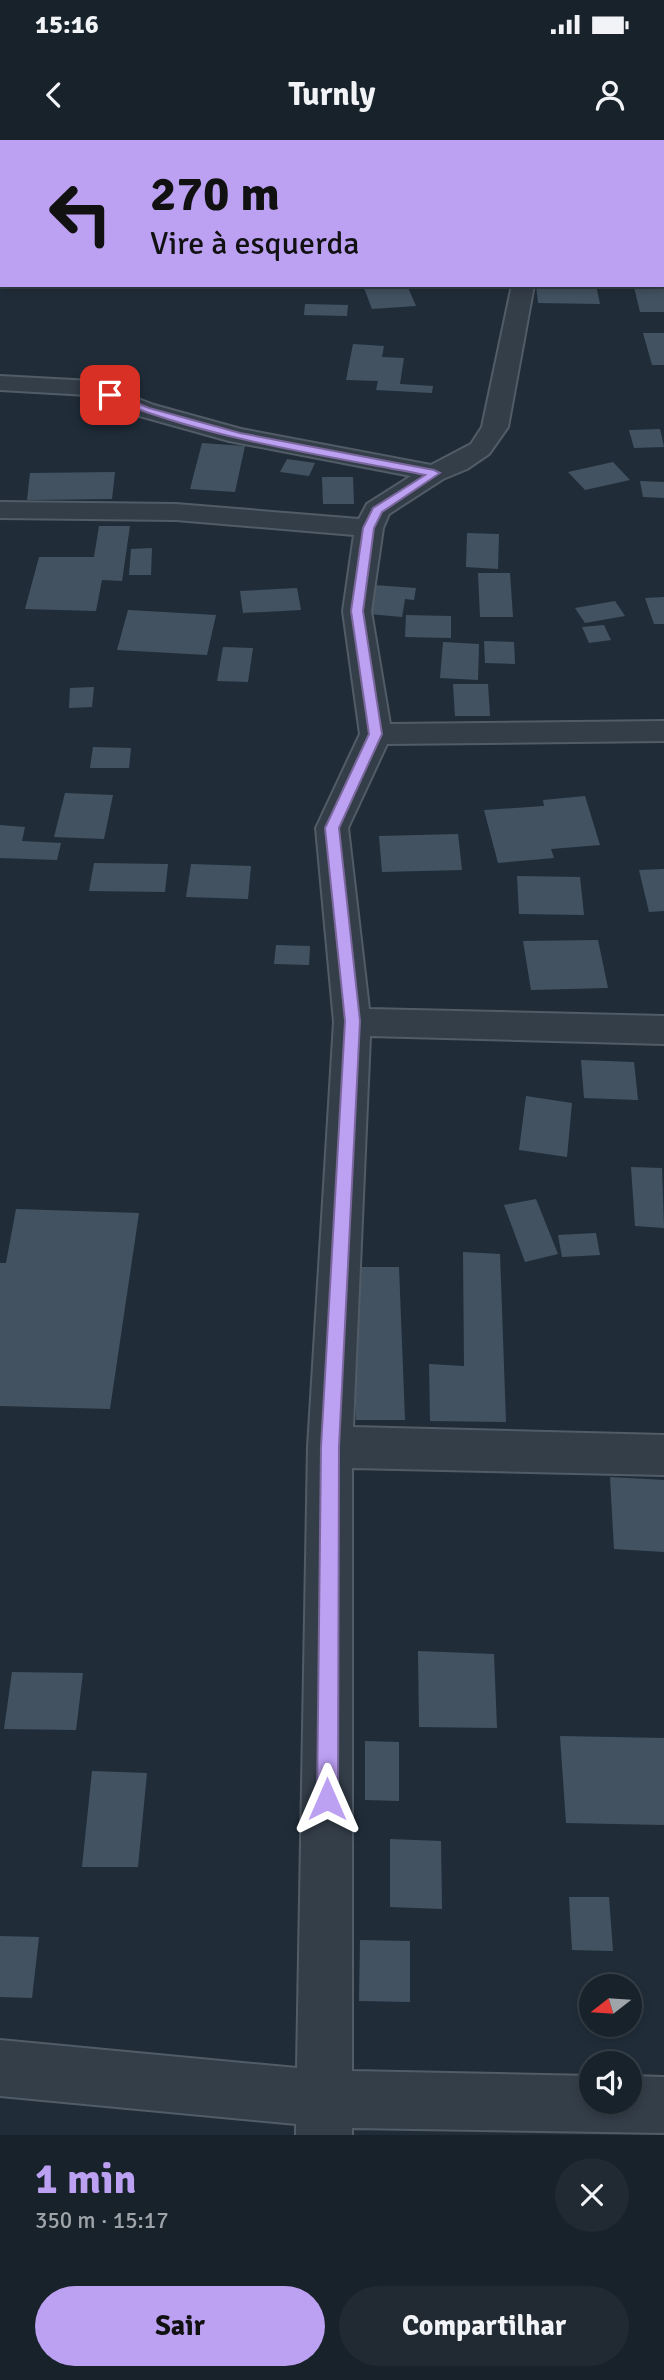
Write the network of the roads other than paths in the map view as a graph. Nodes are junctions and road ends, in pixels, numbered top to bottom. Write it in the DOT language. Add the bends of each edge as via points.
graph roads {
  1 [pos="523,287"];
  2 [pos="0,383"];
  3 [pos="434,473"];
  4 [pos="0,510"];
  5 [pos="369,528"];
  6 [pos="664,731"];
  7 [pos="376,734"];
  8 [pos="352,1021"];
  9 [pos="664,1030"];
  10 [pos="330,1447"];
  11 [pos="664,1455"];
  12 [pos="0,2068"];
  13 [pos="664,2105"];
  14 [pos="324,2117"];
  1 -- 3 [label="street" via="495,427 480,449"];
  2 -- 3 [label="street" via="92,388 145,410 238,436"];
  3 -- 5 [label="street" via="377,510"];
  4 -- 5 [label="street" via="176,512"];
  5 -- 7 [label="street" via="357,611"];
  6 -- 7 [label="street"];
  7 -- 8 [label="street" via="332,828"];
  8 -- 9 [label="street"];
  8 -- 10 [label="street"];
  10 -- 11 [label="street"];
  10 -- 14 [label="street"];
  12 -- 14 [label="street"];
  13 -- 14 [label="street"];
}
